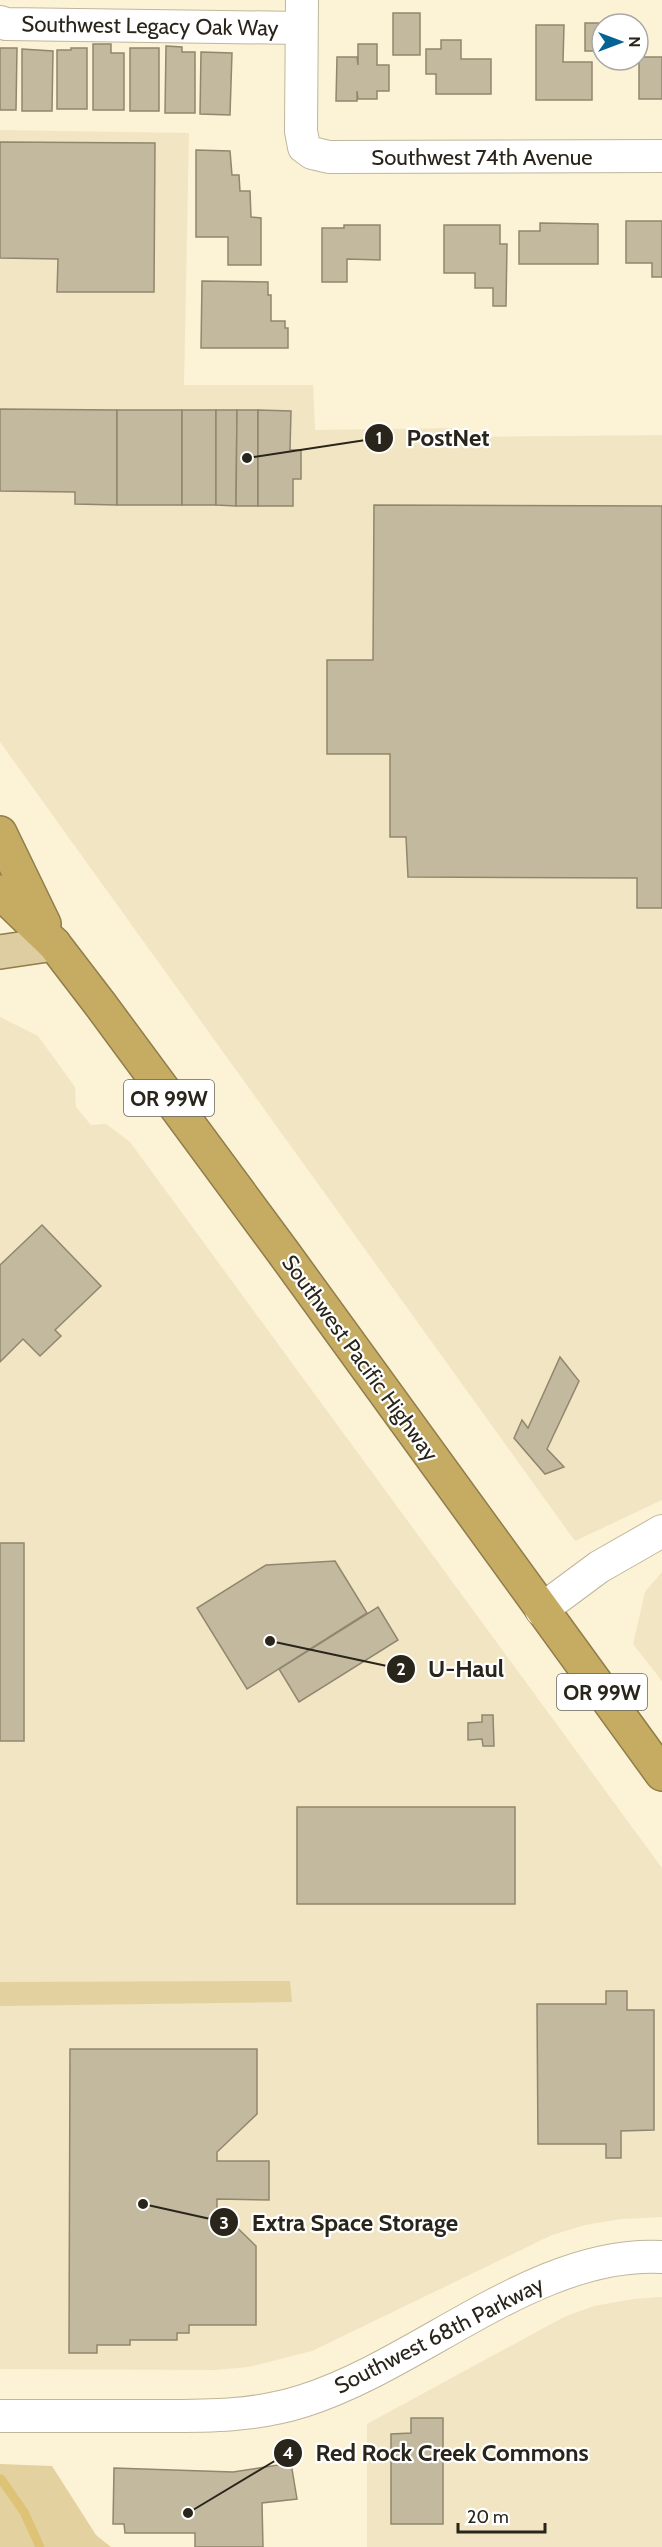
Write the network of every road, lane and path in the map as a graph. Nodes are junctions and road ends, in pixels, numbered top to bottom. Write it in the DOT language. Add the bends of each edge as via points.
graph roads {
  1 [pos="301,14"];
  2 [pos="0,22"];
  3 [pos="662,156"];
  4 [pos="0,833"];
  5 [pos="0,892"];
  6 [pos="54,944"];
  7 [pos="0,952"];
  8 [pos="662,1531"];
  9 [pos="541,1610"];
  10 [pos="662,1774"];
  11 [pos="662,2257"];
  12 [pos="0,2416"];
  1 -- 2 [label="street, Southwest Legacy Oak Way"];
  1 -- 3 [label="street, Southwest 74th Avenue" via="300,111 304,147 312,153 329,157"];
  4 -- 6 [label="highway, Southwest Pacific Highway / OR 99W"];
  5 -- 6 [label="highway, Southwest Pacific Highway / OR 99W"];
  6 -- 7 [label="main road"];
  6 -- 9 [label="highway, Southwest Pacific Highway / OR 99W" via="283,1252"];
  8 -- 9 [label="street" via="598,1567"];
  9 -- 10 [label="highway, Southwest Pacific Highway / OR 99W"];
  11 -- 12 [label="street, Southwest 68th Parkway" via="613,2259 558,2274 356,2382 286,2406 243,2415"];
}
